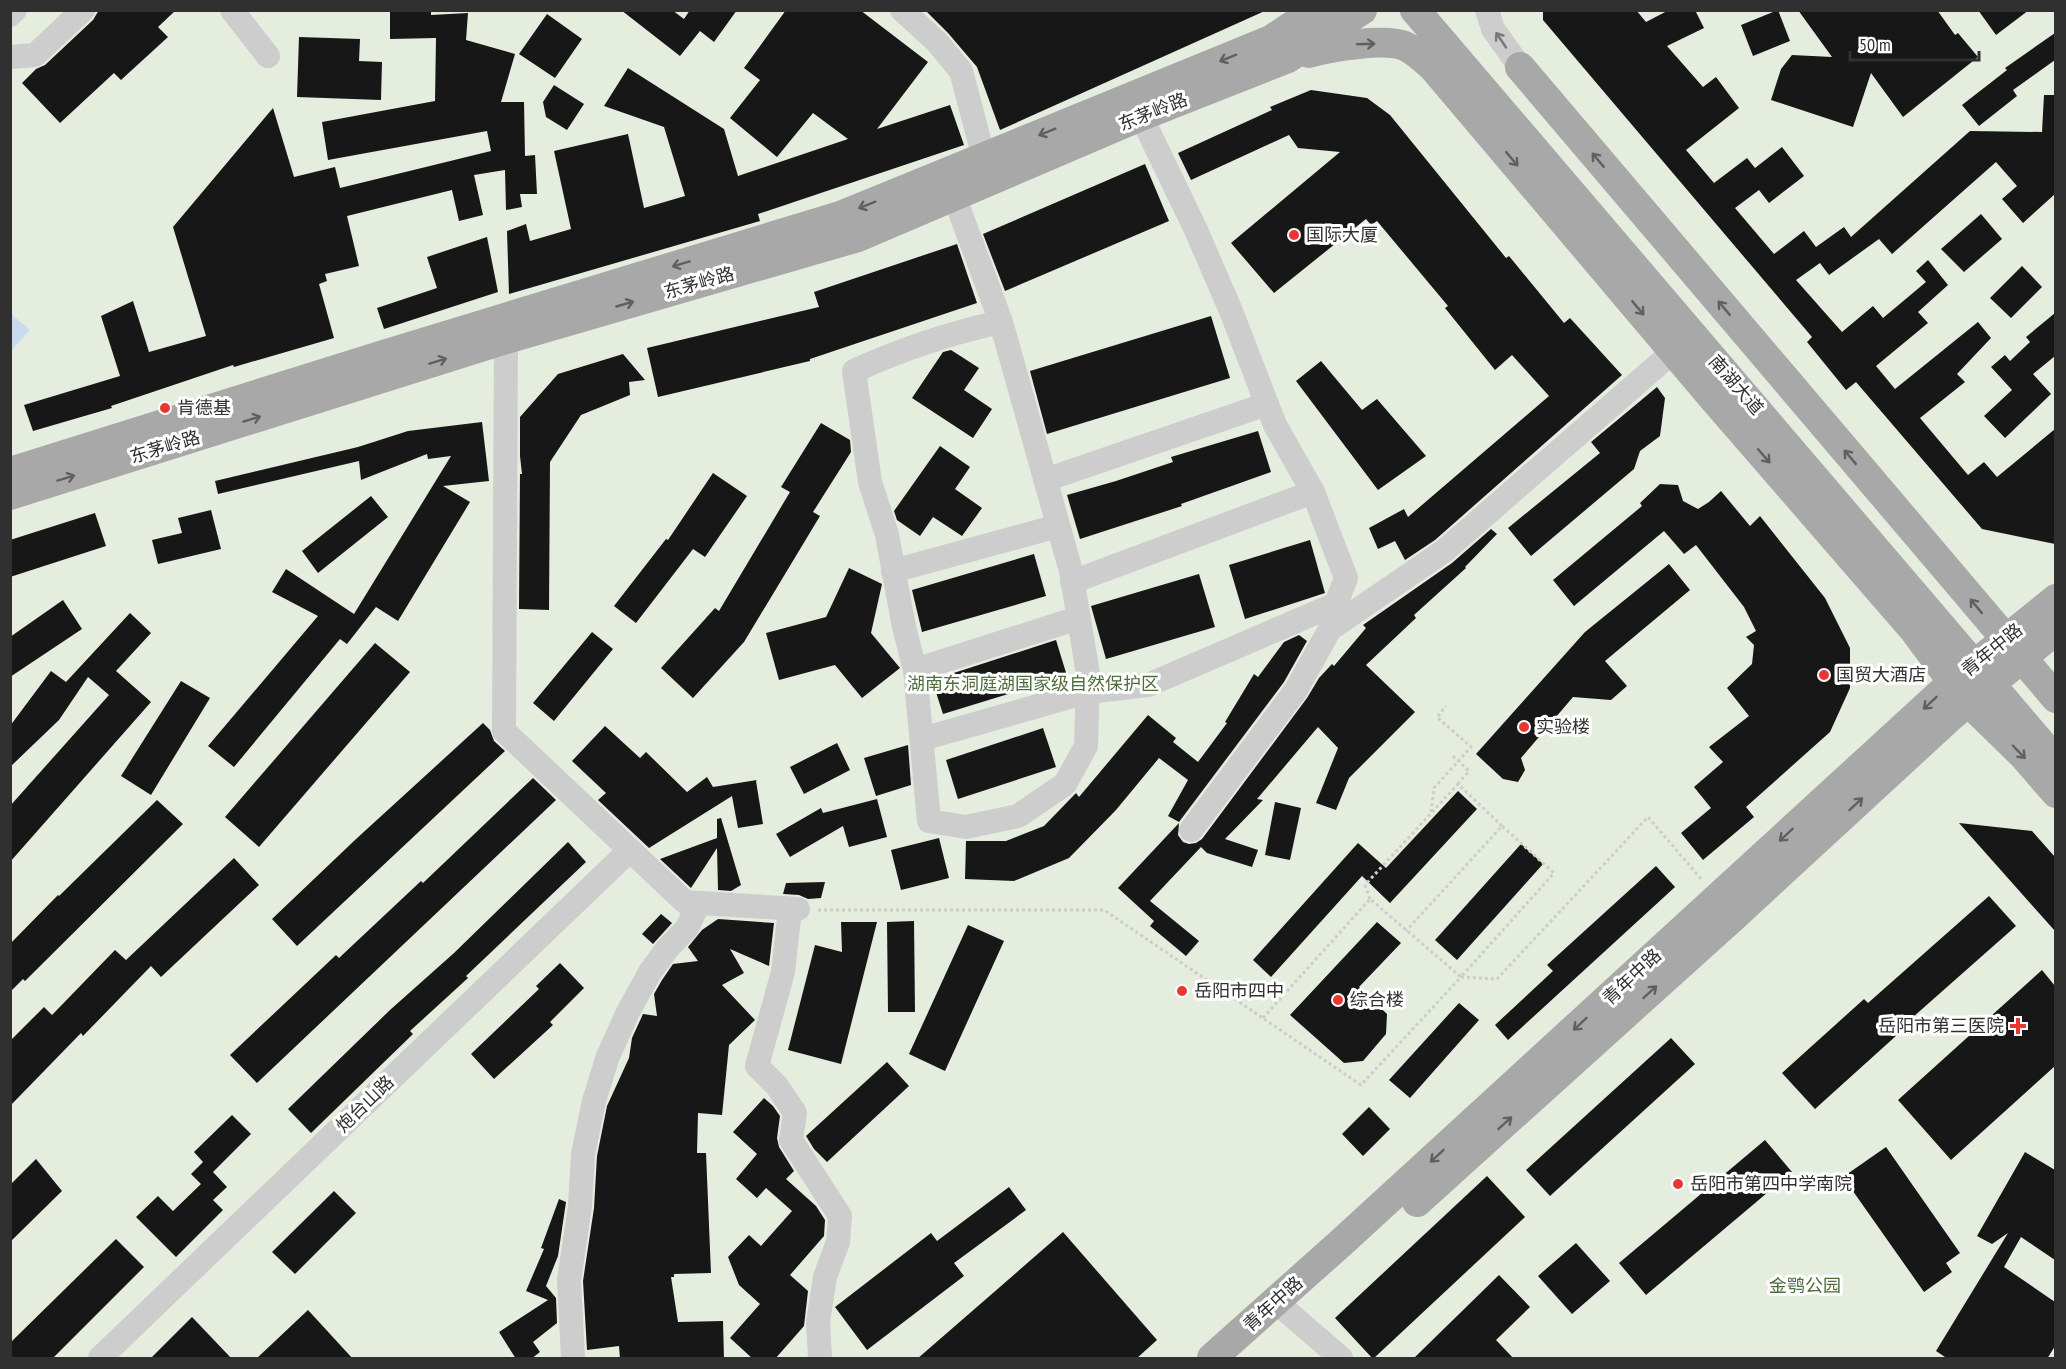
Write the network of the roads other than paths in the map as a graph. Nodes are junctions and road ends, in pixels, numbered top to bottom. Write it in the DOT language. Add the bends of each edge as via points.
graph roads {
  1 [pos="15,10"];
  2 [pos="232,10"];
  3 [pos="902,10"];
  4 [pos="1292,10"];
  5 [pos="1316,10"];
  6 [pos="1362,10"];
  7 [pos="1415,10"];
  8 [pos="1439,10"];
  9 [pos="1487,10"];
  10 [pos="80,11"];
  11 [pos="10,15"];
  12 [pos="1280,49"];
  13 [pos="268,56"];
  14 [pos="10,57"];
  15 [pos="1520,67"];
  16 [pos="1141,116"];
  17 [pos="984,158"];
  18 [pos="954,196"];
  19 [pos="1001,322"];
  20 [pos="506,339"];
  21 [pos="1674,351"];
  22 [pos="1267,404"];
  23 [pos="10,472"];
  24 [pos="1045,480"];
  25 [pos="1313,492"];
  26 [pos="10,495"];
  27 [pos="1058,526"];
  28 [pos="893,572"];
  29 [pos="1072,582"];
  30 [pos="2055,599"];
  31 [pos="1078,618"];
  32 [pos="2055,630"];
  33 [pos="915,670"];
  34 [pos="1987,674"];
  35 [pos="1087,692"];
  36 [pos="2055,698"];
  37 [pos="2055,731"];
  38 [pos="922,739"];
  39 [pos="2055,760"];
  40 [pos="2055,793"];
  41 [pos="1191,830"];
  42 [pos="630,850"];
  43 [pos="699,903"];
  44 [pos="1283,1308"];
  45 [pos="100,1359"];
  46 [pos="573,1359"];
  47 [pos="820,1359"];
  48 [pos="1212,1359"];
  49 [pos="1243,1359"];
  50 [pos="1341,1359"];
  1 -- 11 [label="street"];
  2 -- 13 [label="street"];
  3 -- 17 [label="street" via="961,71"];
  4 -- 12 [label="street"];
  5 -- 12 [label="main road, 东茅岭路"];
  6 -- 12 [label="main road, 东茅岭路"];
  7 -- 34 [label="main road, 南湖大道"];
  8 -- 34 [label="main road, 南湖大道"];
  15 -- 9 [label="street, one-way" via="1493,28"];
  10 -- 14 [label="street" via="35,55"];
  12 -- 16 [label="main road, 东茅岭路"];
  12 -- 17 [label="main road, 东茅岭路, one-way"];
  12 -- 21 [label="main road, one-way" via="1368,43 1405,46 1433,67"];
  34 -- 15 [label="main road, one-way"];
  16 -- 18 [label="main road, 东茅岭路"];
  16 -- 22 [label="street" via="1196,230"];
  17 -- 23 [label="main road, 东茅岭路, one-way" via="843,215"];
  18 -- 19 [label="street"];
  20 -- 18 [label="main road, 东茅岭路, one-way" via="858,237"];
  19 -- 24 [label="street"];
  19 -- 28 [label="street" via="893,353 854,371 870,482 887,535"];
  26 -- 20 [label="main road, 东茅岭路, one-way"];
  20 -- 42 [label="street" via="504,730"];
  21 -- 34 [label="main road, one-way" via="1914,630"];
  21 -- 41 [label="street" via="1444,551 1330,629 1296,690"];
  22 -- 24 [label="street"];
  22 -- 25 [label="street"];
  24 -- 27 [label="street"];
  25 -- 29 [label="street"];
  25 -- 35 [label="street" via="1346,578 1336,604 1149,685"];
  27 -- 28 [label="street"];
  27 -- 29 [label="street"];
  28 -- 33 [label="street"];
  29 -- 31 [label="street"];
  30 -- 34 [label="main road, 青年中路"];
  31 -- 33 [label="street"];
  31 -- 35 [label="street" via="1088,674"];
  32 -- 34 [label="main road, 青年中路"];
  33 -- 38 [label="street"];
  34 -- 36 [label="main road"];
  34 -- 37 [label="main road, 南湖大道"];
  34 -- 39 [label="main road, 南湖大道"];
  34 -- 40 [label="main road, one-way" via="2023,755"];
  34 -- 44 [label="main road, 青年中路, one-way" via="1717,898"];
  44 -- 34 [label="main road, 青年中路, one-way" via="1734,916 1942,724"];
  35 -- 38 [label="street"];
  35 -- 38 [label="street" via="1086,746 1065,784 1018,816 966,827 929,821"];
  42 -- 43 [label="street" via="685,902"];
  42 -- 45 [label="street, 炮台山路"];
  43 -- 46 [label="street" via="687,928 650,972 628,1012 594,1101 583,1154 569,1280"];
  43 -- 47 [label="street" via="794,909 783,972 757,1066 795,1113 791,1140 840,1216 838,1242 825,1277 818,1322"];
  44 -- 48 [label="main road, 青年中路"];
  44 -- 49 [label="main road, 青年中路"];
  44 -- 50 [label="street"];
}
